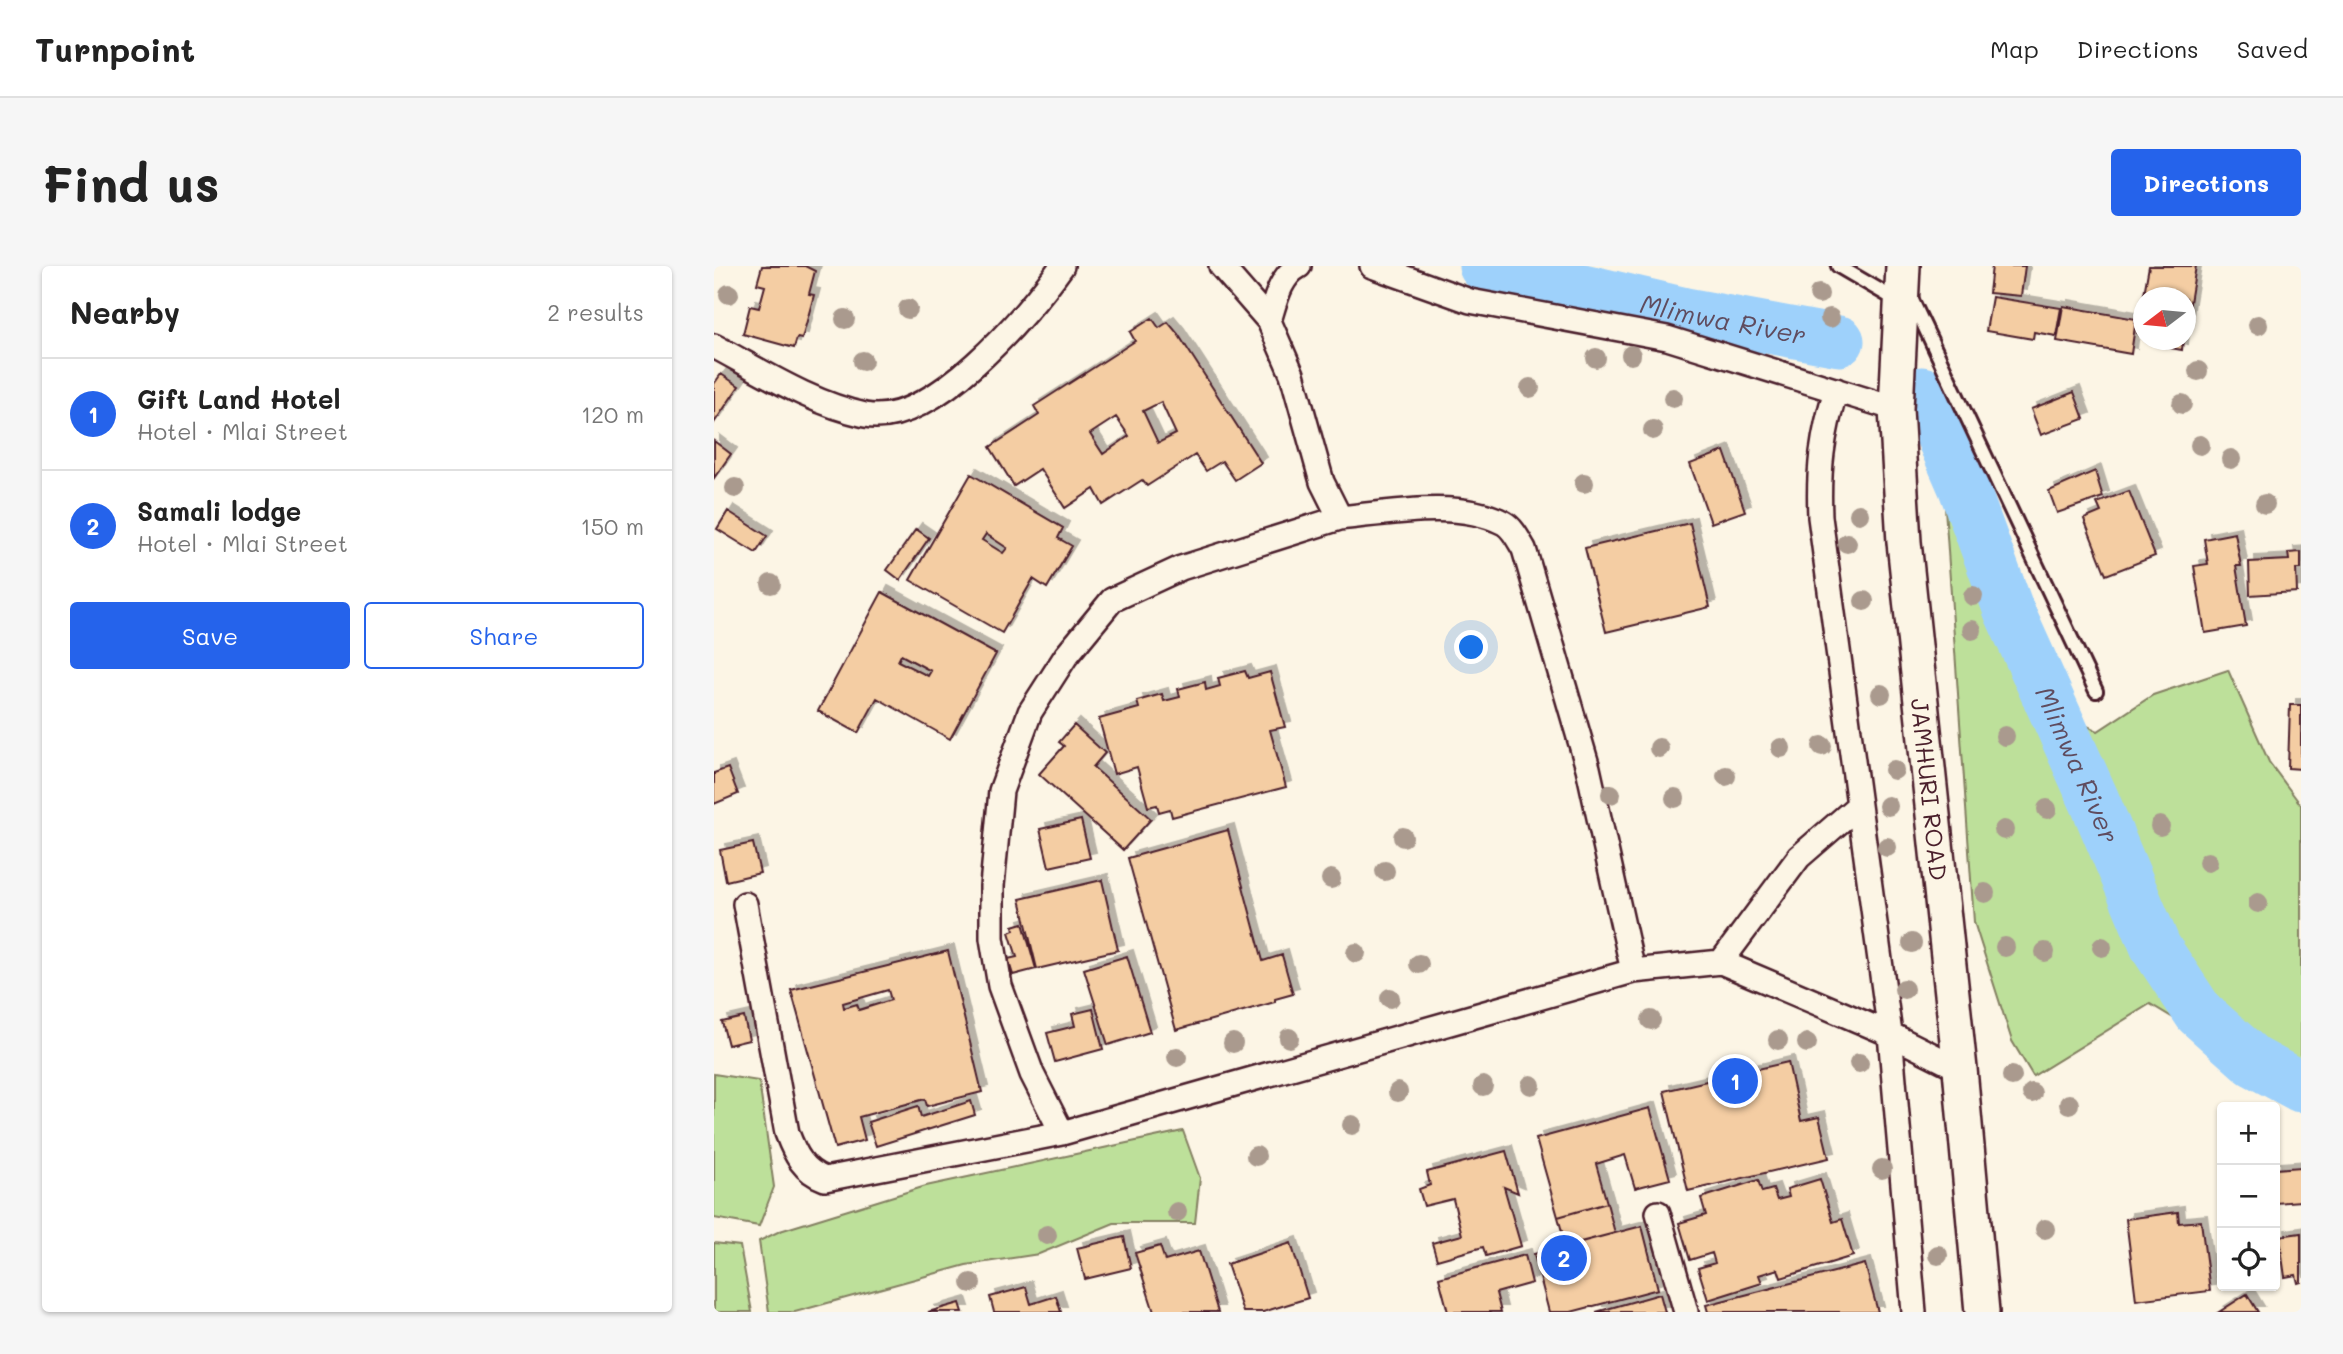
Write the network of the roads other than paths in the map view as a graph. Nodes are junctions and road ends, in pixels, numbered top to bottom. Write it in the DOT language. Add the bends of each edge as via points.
graph roads {
  1 [pos="1062,266"];
  2 [pos="1221,266"];
  3 [pos="1299,266"];
  4 [pos="1372,266"];
  5 [pos="1838,266"];
  6 [pos="1902,282"];
  7 [pos="1269,321"];
  8 [pos="714,346"];
  9 [pos="1836,390"];
  10 [pos="1896,409"];
  11 [pos="1340,518"];
  12 [pos="2096,691"];
  13 [pos="1859,805"];
  14 [pos="745,904"];
  15 [pos="1721,962"];
  16 [pos="1633,971"];
  17 [pos="1890,1034"];
  18 [pos="1960,1069"];
  19 [pos="1062,1133"];
  20 [pos="1658,1213"];
  21 [pos="1686,1312"];
  22 [pos="1914,1312"];
  23 [pos="1982,1312"];
  1 -- 8 [label="street" via="981,359 919,405 887,415 866,415 816,398"];
  2 -- 7 [label="street"];
  3 -- 7 [label="street" via="1278,292"];
  4 -- 9 [label="street" via="1470,301 1667,338"];
  5 -- 6 [label="lane"];
  6 -- 10 [label="main road, JAMHURI ROAD"];
  6 -- 12 [label="lane"];
  7 -- 11 [label="street" via="1292,374 1322,482"];
  9 -- 10 [label="street"];
  9 -- 13 [label="street" via="1822,436 1820,517"];
  10 -- 18 [label="main road, JAMHURI ROAD" via="1904,542"];
  11 -- 16 [label="street" via="1429,509 1485,516 1507,524 1524,549 1588,768"];
  11 -- 19 [label="street" via="1181,568 1112,600 1066,656 1030,712 1001,791 992,938 1000,986 1032,1074"];
  13 -- 15 [label="street" via="1799,857"];
  13 -- 17 [label="street"];
  14 -- 19 [label="street" via="787,1133 811,1174 825,1179 844,1177"];
  15 -- 16 [label="street"];
  15 -- 17 [label="street"];
  16 -- 19 [label="street"];
  17 -- 18 [label="street"];
  17 -- 22 [label="street"];
  18 -- 23 [label="main road, JAMHURI ROAD"];
  20 -- 21 [label="street"];
}
